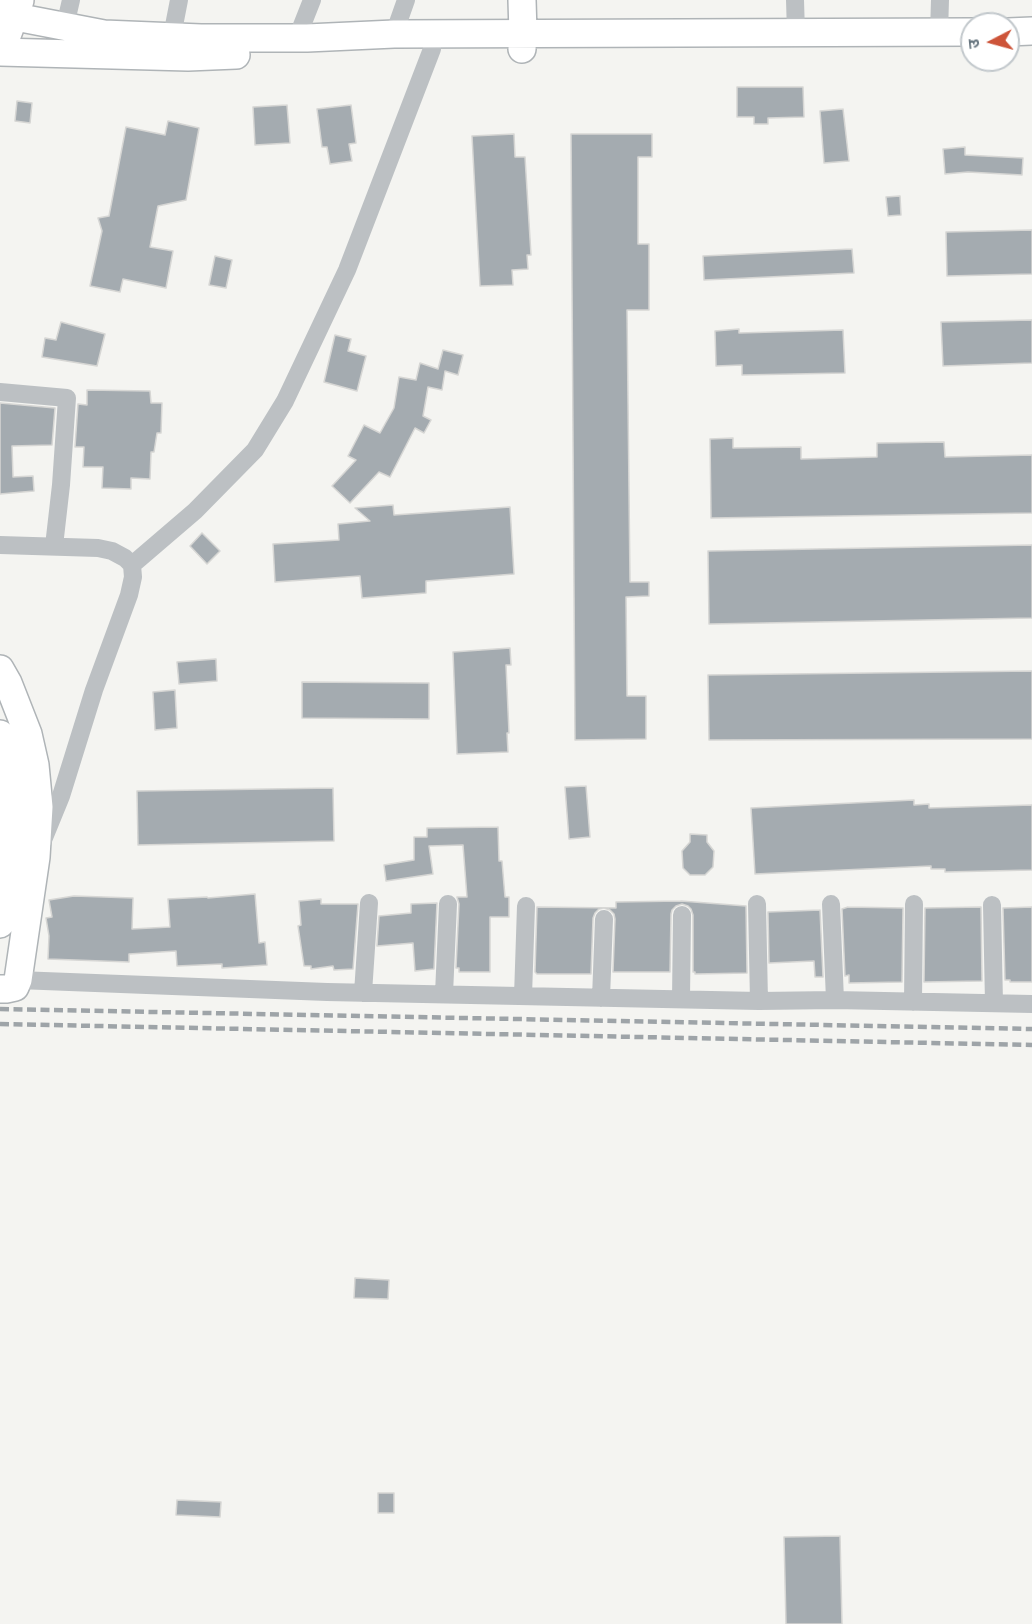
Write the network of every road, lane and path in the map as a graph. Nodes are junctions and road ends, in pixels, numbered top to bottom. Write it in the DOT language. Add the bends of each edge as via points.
graph roads {
  1 [pos="71,0"];
  2 [pos="179,0"];
  3 [pos="312,0"];
  4 [pos="406,0"];
  5 [pos="522,0"];
  6 [pos="795,0"];
  7 [pos="940,0"];
  8 [pos="10,10"];
  9 [pos="65,26"];
  10 [pos="960,32"];
  11 [pos="796,33"];
  12 [pos="939,33"];
  13 [pos="393,34"];
  14 [pos="172,36"];
  15 [pos="297,38"];
  16 [pos="522,41"];
  17 [pos="0,46"];
  18 [pos="960,47"];
  19 [pos="432,49"];
  20 [pos="0,52"];
  21 [pos="0,392"];
  22 [pos="0,545"];
  23 [pos="54,546"];
  24 [pos="132,565"];
  25 [pos="0,669"];
  26 [pos="0,734"];
  27 [pos="36,857"];
  28 [pos="369,903"];
  29 [pos="448,904"];
  30 [pos="757,904"];
  31 [pos="831,904"];
  32 [pos="914,904"];
  33 [pos="992,904"];
  34 [pos="526,906"];
  35 [pos="682,915"];
  36 [pos="604,918"];
  37 [pos="0,924"];
  38 [pos="9,984"];
  39 [pos="363,993"];
  40 [pos="444,994"];
  41 [pos="522,996"];
  42 [pos="602,998"];
  43 [pos="681,999"];
  44 [pos="835,1000"];
  45 [pos="759,1001"];
  46 [pos="913,1002"];
  47 [pos="994,1003"];
  48 [pos="1032,1004"];
  1 -- 9 [label="street"];
  2 -- 14 [label="street"];
  3 -- 15 [label="street"];
  4 -- 13 [label="street"];
  5 -- 16 [label="street"];
  6 -- 11 [label="street"];
  7 -- 12 [label="street"];
  8 -- 9 [label="street"];
  8 -- 17 [label="highway"];
  9 -- 14 [label="street" via="104,34"];
  10 -- 12 [label="street"];
  11 -- 12 [label="street"];
  11 -- 16 [label="street"];
  13 -- 15 [label="street"];
  13 -- 16 [label="street"];
  14 -- 15 [label="street"];
  16 -- 18 [label="street"];
  16 -- 19 [label="street"];
  19 -- 20 [label="street" via="188,57"];
  19 -- 24 [label="street" via="347,270 285,401 255,450 195,511"];
  21 -- 23 [label="street" via="67,398"];
  22 -- 23 [label="street"];
  23 -- 24 [label="street" via="112,551"];
  24 -- 27 [label="street" via="129,595 61,796"];
  25 -- 27 [label="street" via="19,709 35,765 39,807"];
  26 -- 37 [label="street" via="10,772 12,808 12,844"];
  27 -- 38 [label="street"];
  28 -- 39 [label="street"];
  29 -- 40 [label="street"];
  30 -- 45 [label="street"];
  31 -- 44 [label="street"];
  32 -- 46 [label="street"];
  33 -- 47 [label="street"];
  34 -- 41 [label="street"];
  35 -- 43 [label="street"];
  36 -- 42 [label="street"];
  38 -- 39 [label="street"];
  39 -- 40 [label="street"];
  40 -- 41 [label="street"];
  41 -- 42 [label="street"];
  42 -- 43 [label="street"];
  43 -- 45 [label="street"];
  44 -- 45 [label="street"];
  44 -- 46 [label="street"];
  46 -- 47 [label="street"];
  47 -- 48 [label="street"];
}
